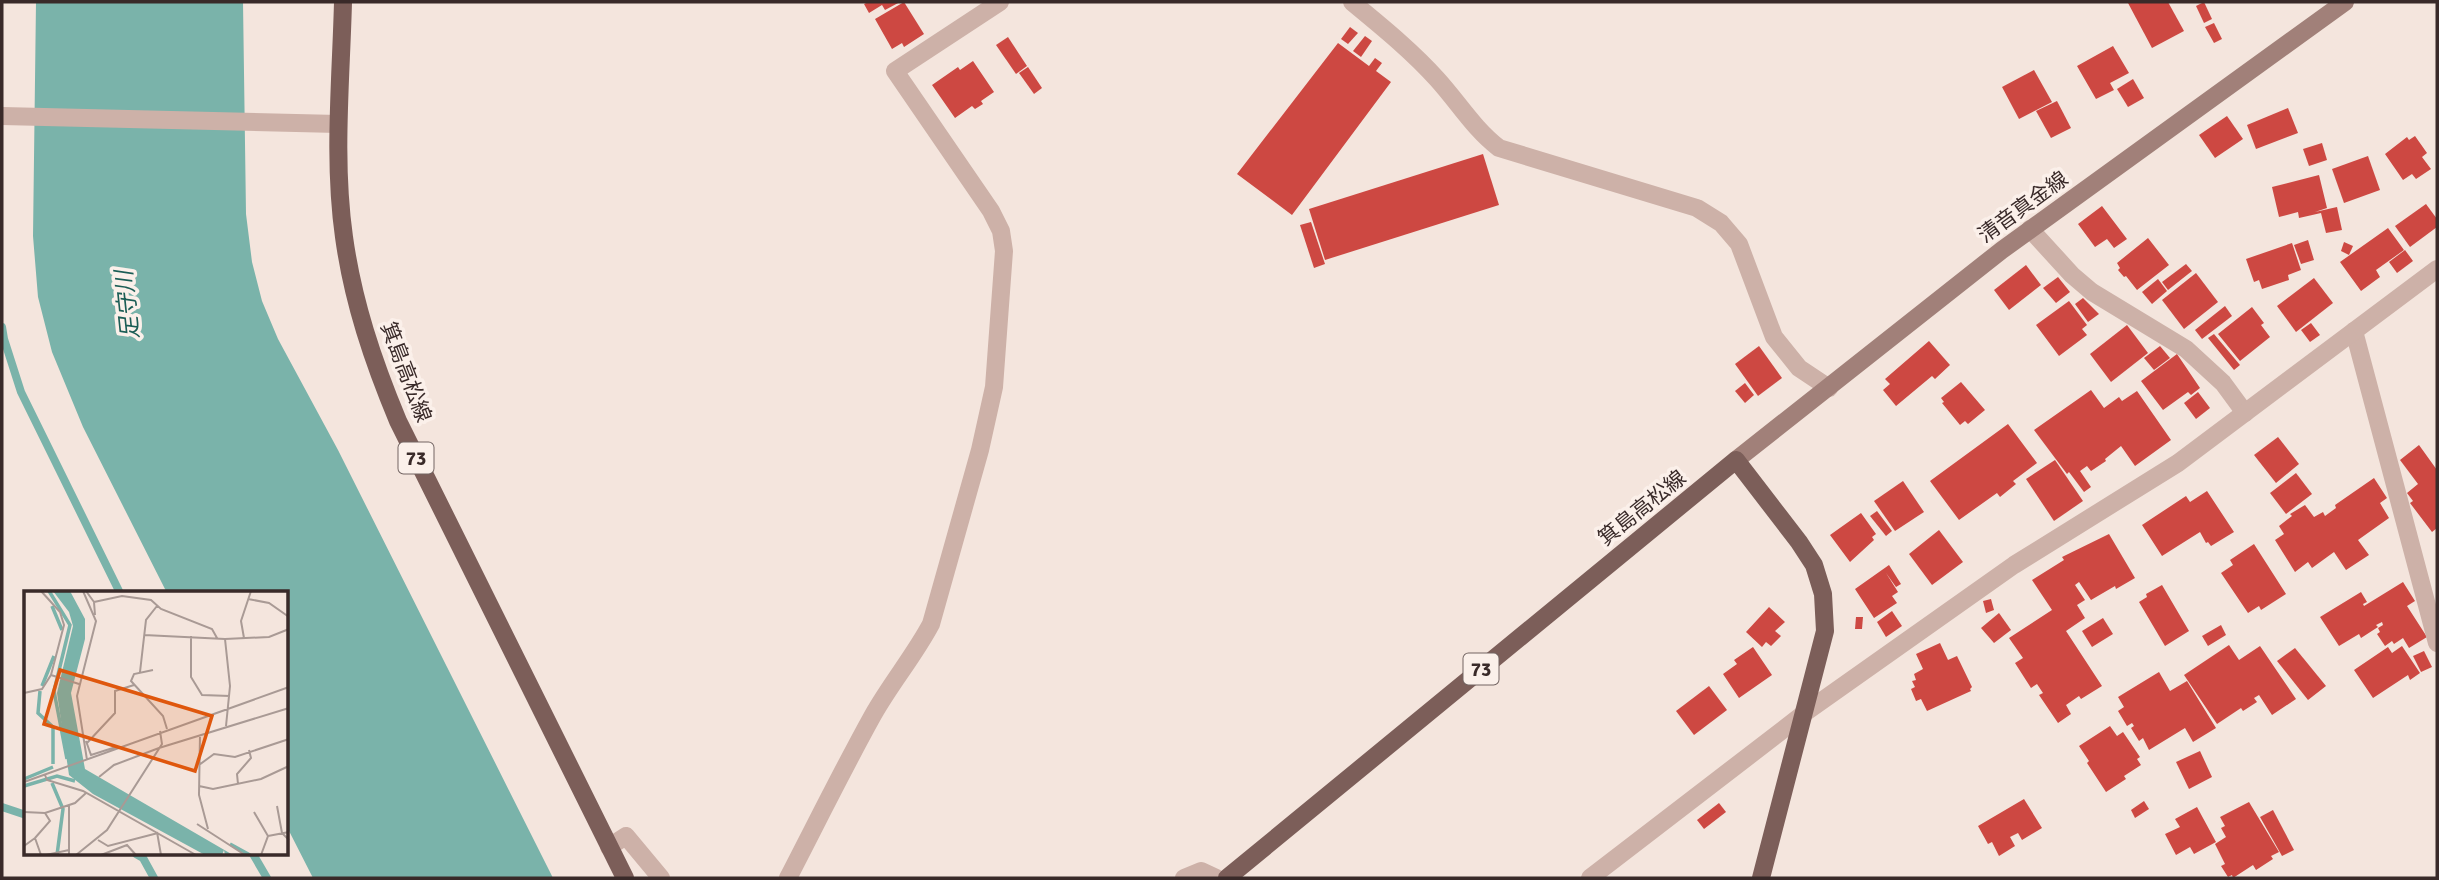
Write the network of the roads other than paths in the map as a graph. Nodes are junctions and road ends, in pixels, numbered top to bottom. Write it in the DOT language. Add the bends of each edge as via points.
graph roads {
  1 [pos="343,2"];
  2 [pos="1000,2"];
  3 [pos="1352,2"];
  4 [pos="2345,2"];
  5 [pos="2,116"];
  6 [pos="338,124"];
  7 [pos="2030,229"];
  8 [pos="2437,269"];
  9 [pos="2354,331"];
  10 [pos="1829,388"];
  11 [pos="2245,413"];
  12 [pos="1736,460"];
  13 [pos="2437,643"];
  14 [pos="1806,712"];
  15 [pos="609,847"];
  16 [pos="625,878"];
  17 [pos="661,878"];
  18 [pos="788,878"];
  19 [pos="1185,878"];
  20 [pos="1216,878"];
  21 [pos="1227,878"];
  22 [pos="1590,878"];
  23 [pos="1760,878"];
  1 -- 6 [label="main road, 箕島高松線 / 73"];
  2 -- 18 [label="street" via="895,71 1000,231 1004,251 994,387 980,450 931,624 873,714"];
  3 -- 10 [label="street" via="1435,77 1476,128 1499,148 1697,208 1721,223 1739,244 1774,337 1799,368"];
  4 -- 7 [label="main road, 清音真金線"];
  5 -- 6 [label="street"];
  6 -- 15 [label="main road, 箕島高松線 / 73" via="344,234 373,362"];
  7 -- 10 [label="main road, 清音真金線"];
  7 -- 11 [label="street" via="2092,292 2186,349 2223,383"];
  8 -- 9 [label="street"];
  9 -- 11 [label="street"];
  9 -- 13 [label="street"];
  10 -- 12 [label="main road, 清音真金線"];
  11 -- 14 [label="street" via="2178,463 2014,565"];
  12 -- 14 [label="main road" via="1814,565 1823,594 1825,631"];
  12 -- 21 [label="main road, 箕島高松線 / 73"];
  14 -- 22 [label="street"];
  14 -- 23 [label="main road"];
  15 -- 16 [label="main road, 箕島高松線 / 73"];
  15 -- 17 [label="street" via="626,836"];
  19 -- 20 [label="street" via="1201,871"];
}
